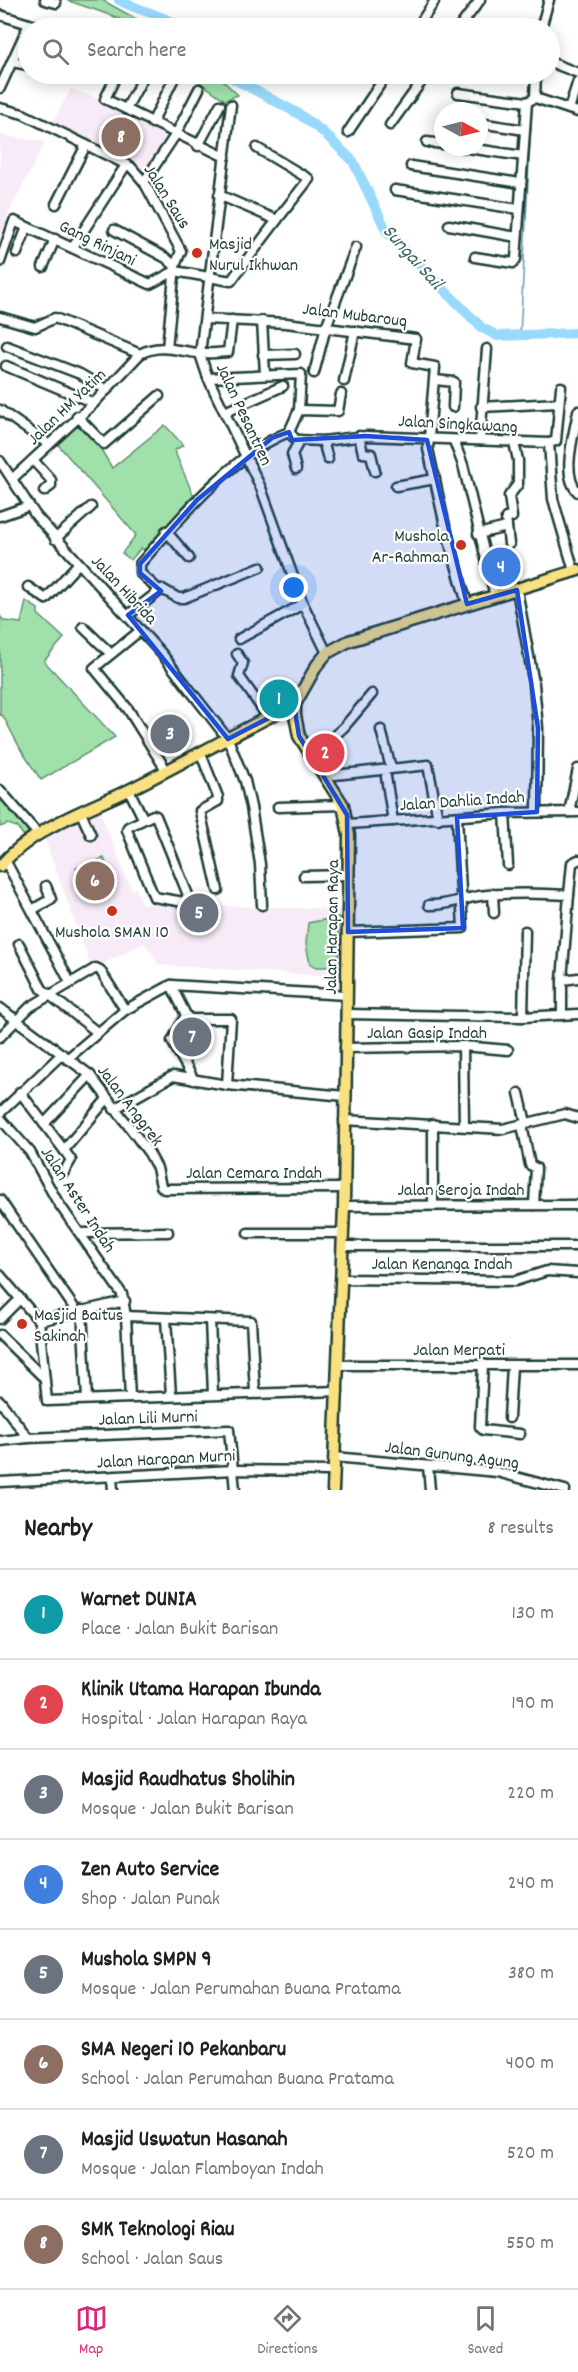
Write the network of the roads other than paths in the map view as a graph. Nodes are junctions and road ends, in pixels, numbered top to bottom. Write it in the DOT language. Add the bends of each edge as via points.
graph roads {
  1 [pos="45,0"];
  2 [pos="480,0"];
  3 [pos="549,0"];
  4 [pos="433,1"];
  5 [pos="57,3"];
  6 [pos="0,15"];
  7 [pos="423,18"];
  8 [pos="466,18"];
  9 [pos="544,18"];
  10 [pos="18,21"];
  11 [pos="18,49"];
  12 [pos="12,62"];
  13 [pos="18,63"];
  14 [pos="560,66"];
  15 [pos="578,73"];
  16 [pos="578,81"];
  17 [pos="112,84"];
  18 [pos="140,84"];
  19 [pos="171,84"];
  20 [pos="380,84"];
  21 [pos="420,84"];
  22 [pos="534,84"];
  23 [pos="0,88"];
  24 [pos="199,89"];
  25 [pos="458,93"];
  26 [pos="531,100"];
  27 [pos="220,105"];
  28 [pos="231,105"];
  29 [pos="0,108"];
  30 [pos="126,110"];
  31 [pos="574,110"];
  32 [pos="152,123"];
  33 [pos="488,124"];
  34 [pos="390,125"];
  35 [pos="525,130"];
  36 [pos="348,132"];
  37 [pos="176,134"];
  38 [pos="426,142"];
  39 [pos="434,143"];
  40 [pos="86,145"];
  41 [pos="198,147"];
  42 [pos="257,148"];
  43 [pos="488,151"];
  44 [pos="523,156"];
  45 [pos="225,157"];
  46 [pos="126,165"];
  47 [pos="411,166"];
  48 [pos="144,182"];
  49 [pos="520,183"];
  50 [pos="395,190"];
  51 [pos="219,195"];
  52 [pos="56,204"];
  53 [pos="518,209"];
  54 [pos="277,220"];
  55 [pos="449,225"];
  56 [pos="27,226"];
  57 [pos="114,230"];
  58 [pos="517,237"];
  59 [pos="55,238"];
  60 [pos="73,247"];
  61 [pos="356,247"];
  62 [pos="17,253"];
  63 [pos="475,257"];
  64 [pos="0,262"];
  65 [pos="43,267"];
  66 [pos="175,268"];
  67 [pos="208,279"];
  68 [pos="0,317"];
  69 [pos="205,319"];
  70 [pos="232,320"];
  71 [pos="262,321"];
  72 [pos="326,327"];
  73 [pos="356,331"];
  74 [pos="7,346"];
  75 [pos="167,348"];
  76 [pos="487,349"];
  77 [pos="140,354"];
  78 [pos="200,354"];
  79 [pos="295,354"];
  80 [pos="263,355"];
  81 [pos="6,366"];
  82 [pos="314,373"];
  83 [pos="265,374"];
  84 [pos="208,378"];
  85 [pos="435,380"];
  86 [pos="344,381"];
  87 [pos="283,386"];
  88 [pos="561,387"];
  89 [pos="107,390"];
  90 [pos="341,394"];
  91 [pos="159,396"];
  92 [pos="94,403"];
  93 [pos="558,403"];
  94 [pos="453,407"];
  95 [pos="481,407"];
  96 [pos="0,410"];
  97 [pos="299,410"];
  98 [pos="578,411"];
  99 [pos="225,412"];
  100 [pos="77,416"];
  101 [pos="289,432"];
  102 [pos="359,436"];
  103 [pos="300,440"];
  104 [pos="427,440"];
  105 [pos="480,440"];
  106 [pos="323,441"];
  107 [pos="454,441"];
  108 [pos="514,443"];
  109 [pos="549,443"];
  110 [pos="48,444"];
  111 [pos="247,457"];
  112 [pos="328,459"];
  113 [pos="33,460"];
  114 [pos="0,461"];
  115 [pos="296,469"];
  116 [pos="375,471"];
  117 [pos="12,479"];
  118 [pos="435,479"];
  119 [pos="396,486"];
  120 [pos="44,491"];
  121 [pos="578,492"];
  122 [pos="29,506"];
  123 [pos="91,507"];
  124 [pos="0,516"];
  125 [pos="507,527"];
  126 [pos="166,531"];
  127 [pos="478,534"];
  128 [pos="55,539"];
  129 [pos="509,544"];
  130 [pos="189,558"];
  131 [pos="78,564"];
  132 [pos="260,567"];
  133 [pos="576,571"];
  134 [pos="28,587"];
  135 [pos="517,590"];
  136 [pos="160,591"];
  137 [pos="495,596"];
  138 [pos="303,604"];
  139 [pos="467,604"];
  140 [pos="128,615"];
  141 [pos="83,627"];
  142 [pos="141,630"];
  143 [pos="239,639"];
  144 [pos="110,653"];
  145 [pos="327,653"];
  146 [pos="237,654"];
  147 [pos="372,694"];
  148 [pos="296,704"];
  149 [pos="268,717"];
  150 [pos="381,730"];
  151 [pos="228,739"];
  152 [pos="201,754"];
  153 [pos="311,757"];
  154 [pos="391,768"];
  155 [pos="578,769"];
  156 [pos="166,770"];
  157 [pos="325,776"];
  158 [pos="386,777"];
  159 [pos="0,790"];
  160 [pos="129,790"];
  161 [pos="343,805"];
  162 [pos="278,807"];
  163 [pos="537,812"];
  164 [pos="573,812"];
  165 [pos="81,813"];
  166 [pos="505,813"];
  167 [pos="457,817"];
  168 [pos="142,818"];
  169 [pos="438,819"];
  170 [pos="393,821"];
  171 [pos="349,824"];
  172 [pos="37,833"];
  173 [pos="91,835"];
  174 [pos="578,860"];
  175 [pos="2,863"];
  176 [pos="508,865"];
  177 [pos="349,875"];
  178 [pos="304,876"];
  179 [pos="46,886"];
  180 [pos="218,890"];
  181 [pos="493,894"];
  182 [pos="569,895"];
  183 [pos="462,899"];
  184 [pos="262,905"];
  185 [pos="429,906"];
  186 [pos="32,910"];
  187 [pos="494,913"];
  188 [pos="525,931"];
  189 [pos="348,932"];
  190 [pos="19,944"];
  191 [pos="578,978"];
  192 [pos="562,980"];
  193 [pos="70,982"];
  194 [pos="171,985"];
  195 [pos="50,993"];
  196 [pos="346,995"];
  197 [pos="0,1008"];
  198 [pos="125,1010"];
  199 [pos="346,1014"];
  200 [pos="578,1014"];
  201 [pos="186,1015"];
  202 [pos="562,1015"];
  203 [pos="523,1017"];
  204 [pos="16,1018"];
  205 [pos="97,1032"];
  206 [pos="0,1037"];
  207 [pos="463,1046"];
  208 [pos="345,1048"];
  209 [pos="508,1050"];
  210 [pos="64,1057"];
  211 [pos="90,1075"];
  212 [pos="194,1080"];
  213 [pos="227,1085"];
  214 [pos="20,1092"];
  215 [pos="519,1093"];
  216 [pos="345,1096"];
  217 [pos="107,1100"];
  218 [pos="114,1109"];
  219 [pos="0,1113"];
  220 [pos="0,1118"];
  221 [pos="578,1118"];
  222 [pos="344,1119"];
  223 [pos="44,1124"];
  224 [pos="433,1124"];
  225 [pos="524,1124"];
  226 [pos="464,1126"];
  227 [pos="64,1150"];
  228 [pos="64,1172"];
  229 [pos="344,1188"];
  230 [pos="164,1189"];
  231 [pos="0,1200"];
  232 [pos="433,1205"];
  233 [pos="534,1205"];
  234 [pos="578,1205"];
  235 [pos="344,1206"];
  236 [pos="168,1232"];
  237 [pos="80,1233"];
  238 [pos="248,1233"];
  239 [pos="342,1233"];
  240 [pos="342,1246"];
  241 [pos="578,1246"];
  242 [pos="578,1273"];
  243 [pos="0,1275"];
  244 [pos="341,1279"];
  245 [pos="20,1299"];
  246 [pos="125,1301"];
  247 [pos="80,1311"];
  248 [pos="126,1316"];
  249 [pos="0,1319"];
  250 [pos="166,1319"];
  251 [pos="210,1320"];
  252 [pos="39,1321"];
  253 [pos="0,1335"];
  254 [pos="483,1364"];
  255 [pos="339,1365"];
  256 [pos="578,1365"];
  257 [pos="512,1366"];
  258 [pos="42,1376"];
  259 [pos="338,1391"];
  260 [pos="255,1392"];
  261 [pos="213,1394"];
  262 [pos="171,1395"];
  263 [pos="130,1398"];
  264 [pos="87,1399"];
  265 [pos="0,1401"];
  266 [pos="509,1418"];
  267 [pos="520,1434"];
  268 [pos="28,1438"];
  269 [pos="0,1441"];
  270 [pos="334,1457"];
  271 [pos="428,1466"];
  272 [pos="234,1470"];
  273 [pos="333,1471"];
  274 [pos="112,1478"];
  275 [pos="0,1482"];
  276 [pos="113,1490"];
  277 [pos="235,1490"];
  278 [pos="333,1490"];
  279 [pos="430,1490"];
  280 [pos="565,1490"];
  1 -- 5 [label="street"];
  2 -- 8 [label="street"];
  3 -- 9 [label="street"];
  4 -- 7 [label="street"];
  6 -- 10 [label="street"];
  11 -- 12 [label="street"];
  12 -- 13 [label="street"];
  12 -- 23 [label="street"];
  14 -- 15 [label="street"];
  16 -- 31 [label="street"];
  17 -- 30 [label="street" via="105,97"];
  18 -- 30 [label="street"];
  19 -- 32 [label="street"];
  20 -- 36 [label="street"];
  21 -- 34 [label="street"];
  22 -- 26 [label="street"];
  24 -- 37 [label="street"];
  25 -- 26 [label="street"];
  26 -- 31 [label="street"];
  26 -- 35 [label="street"];
  27 -- 41 [label="street"];
  28 -- 45 [label="street"];
  29 -- 40 [label="street, Jalan Saus" via="22,114"];
  30 -- 32 [label="street"];
  32 -- 37 [label="street"];
  33 -- 35 [label="street"];
  35 -- 44 [label="street"];
  37 -- 41 [label="street"];
  37 -- 48 [label="street"];
  38 -- 39 [label="street"];
  40 -- 46 [label="street, Jalan Saus"];
  40 -- 52 [label="street"];
  41 -- 45 [label="street"];
  42 -- 54 [label="street" via="309,178"];
  43 -- 44 [label="street"];
  44 -- 49 [label="street"];
  45 -- 51 [label="street"];
  46 -- 48 [label="street, Jalan Saus"];
  46 -- 60 [label="street"];
  47 -- 49 [label="street"];
  48 -- 66 [label="street, Jalan Saus" via="180,248 181,257"];
  49 -- 53 [label="street"];
  50 -- 53 [label="street"];
  51 -- 54 [label="street"];
  51 -- 67 [label="street"];
  53 -- 58 [label="street"];
  54 -- 67 [label="street" via="233,280"];
  55 -- 58 [label="street"];
  56 -- 59 [label="street, Gang Rinjani"];
  56 -- 62 [label="street"];
  56 -- 64 [label="street" via="14,221"];
  57 -- 66 [label="street"];
  58 -- 63 [label="street" via="513,263"];
  59 -- 60 [label="street, Gang Rinjani"];
  59 -- 65 [label="street"];
  60 -- 66 [label="street, Gang Rinjani" via="150,284"];
  61 -- 72 [label="street"];
  66 -- 67 [label="street"];
  66 -- 75 [label="street, Jalan Saus"];
  67 -- 69 [label="street"];
  68 -- 77 [label="street" via="35,327 55,318"];
  69 -- 70 [label="street, Jalan Mubarouq"];
  69 -- 78 [label="street"];
  70 -- 71 [label="street, Jalan Mubarouq"];
  70 -- 78 [label="street" via="228,351"];
  71 -- 72 [label="street, Jalan Mubarouq"];
  71 -- 80 [label="street"];
  72 -- 73 [label="street, Jalan Mubarouq"];
  72 -- 82 [label="street"];
  73 -- 85 [label="street, Jalan Mubarouq" via="416,339 412,363 435,367"];
  73 -- 86 [label="street"];
  74 -- 89 [label="street" via="80,374"];
  75 -- 77 [label="street, Jalan Pesantren"];
  75 -- 78 [label="street, Jalan Pesantren"];
  76 -- 95 [label="street"];
  77 -- 89 [label="street, Jalan HM Yatim"];
  78 -- 84 [label="street, Jalan Pesantren"];
  79 -- 80 [label="street"];
  80 -- 83 [label="street"];
  81 -- 92 [label="street"];
  83 -- 84 [label="street"];
  83 -- 97 [label="street" via="302,374"];
  84 -- 99 [label="street, Jalan Pesantren"];
  85 -- 94 [label="street" via="454,382"];
  85 -- 104 [label="street"];
  87 -- 99 [label="street"];
  88 -- 93 [label="street"];
  89 -- 92 [label="street, Jalan HM Yatim"];
  90 -- 97 [label="street" via="338,411"];
  91 -- 100 [label="street" via="104,444"];
  92 -- 100 [label="street, Jalan HM Yatim"];
  93 -- 95 [label="street"];
  93 -- 109 [label="street" via="556,441"];
  95 -- 105 [label="street"];
  96 -- 110 [label="street"];
  97 -- 101 [label="street"];
  98 -- 121 [label="street" via="570,467"];
  99 -- 111 [label="street, Jalan Pesantren"];
  100 -- 110 [label="street, Jalan HM Yatim"];
  101 -- 103 [label="street" via="293,439"];
  101 -- 111 [label="street" via="257,447"];
  102 -- 104 [label="street, Jalan Singkawang"];
  102 -- 106 [label="street, Jalan Singkawang"];
  102 -- 116 [label="street" via="363,453 371,454"];
  103 -- 106 [label="street, Jalan Singkawang"];
  103 -- 115 [label="street" via="292,454"];
  104 -- 107 [label="street, Jalan Singkawang"];
  104 -- 118 [label="street"];
  105 -- 107 [label="street, Jalan Singkawang"];
  105 -- 108 [label="street, Jalan Singkawang"];
  106 -- 112 [label="street"];
  107 -- 127 [label="street"];
  108 -- 109 [label="street, Jalan Singkawang"];
  108 -- 125 [label="street" via="518,484 509,496 512,516 506,518"];
  109 -- 133 [label="street" via="553,499"];
  110 -- 113 [label="street, Jalan HM Yatim"];
  111 -- 126 [label="street"];
  111 -- 138 [label="street, Jalan Pesantren"];
  113 -- 117 [label="street, Jalan HM Yatim"];
  113 -- 120 [label="street" via="51,480 51,486"];
  114 -- 117 [label="street, Jalan Hibrida"];
  117 -- 122 [label="street, Jalan Hibrida"];
  118 -- 119 [label="street"];
  118 -- 139 [label="street"];
  122 -- 124 [label="street"];
  122 -- 128 [label="street, Jalan Hibrida"];
  123 -- 128 [label="street"];
  125 -- 127 [label="street"];
  125 -- 129 [label="street"];
  126 -- 130 [label="street"];
  126 -- 136 [label="street" via="138,568"];
  127 -- 137 [label="street"];
  128 -- 131 [label="street, Jalan Hibrida"];
  131 -- 134 [label="street" via="46,599"];
  131 -- 140 [label="street, Jalan Hibrida"];
  132 -- 136 [label="street" via="184,598 166,589"];
  133 -- 135 [label="main road"];
  135 -- 137 [label="main road"];
  135 -- 163 [label="street" via="538,728"];
  136 -- 140 [label="street"];
  137 -- 139 [label="main road"];
  138 -- 143 [label="street"];
  138 -- 145 [label="street, Jalan Pesantren"];
  139 -- 145 [label="main road" via="353,639"];
  140 -- 142 [label="street, Jalan Hibrida"];
  141 -- 144 [label="street"];
  142 -- 144 [label="street"];
  142 -- 151 [label="street, Jalan Hibrida"];
  144 -- 156 [label="street" via="94,668 125,704"];
  145 -- 148 [label="main road"];
  146 -- 149 [label="street" via="243,663 240,676"];
  147 -- 153 [label="street"];
  148 -- 149 [label="main road"];
  148 -- 153 [label="main road, Jalan Harapan Raya" via="299,736"];
  149 -- 151 [label="main road"];
  150 -- 154 [label="street"];
  151 -- 152 [label="main road"];
  151 -- 184 [label="street, Jalan Hibrida" via="251,807"];
  152 -- 156 [label="main road"];
  152 -- 180 [label="street" via="218,799 200,811"];
  153 -- 157 [label="main road, Jalan Harapan Raya"];
  154 -- 157 [label="street"];
  154 -- 169 [label="street" via="429,766"];
  155 -- 164 [label="street"];
  156 -- 160 [label="main road"];
  157 -- 161 [label="main road, Jalan Harapan Raya"];
  158 -- 170 [label="street"];
  159 -- 172 [label="street"];
  160 -- 165 [label="main road"];
  160 -- 168 [label="street"];
  161 -- 162 [label="street"];
  161 -- 171 [label="main road, Jalan Harapan Raya"];
  163 -- 164 [label="street, Jalan Dahlia Indah"];
  163 -- 166 [label="street, Jalan Dahlia Indah"];
  165 -- 172 [label="main road"];
  165 -- 173 [label="street"];
  166 -- 167 [label="street, Jalan Dahlia Indah"];
  166 -- 176 [label="street"];
  167 -- 169 [label="street, Jalan Dahlia Indah"];
  167 -- 183 [label="street"];
  168 -- 168 [label="street" via="127,829 154,897 184,902 188,895 156,816"];
  169 -- 170 [label="street, Jalan Dahlia Indah"];
  170 -- 171 [label="street, Jalan Dahlia Indah"];
  171 -- 177 [label="main road, Jalan Harapan Raya"];
  172 -- 175 [label="main road"];
  174 -- 182 [label="street" via="572,863"];
  175 -- 186 [label="street"];
  177 -- 178 [label="street"];
  177 -- 189 [label="main road, Jalan Harapan Raya"];
  179 -- 186 [label="street" via="51,899"];
  181 -- 182 [label="street"];
  181 -- 183 [label="street"];
  181 -- 187 [label="street"];
  182 -- 192 [label="street"];
  183 -- 185 [label="street"];
  183 -- 189 [label="street" via="462,929"];
  186 -- 193 [label="street"];
  188 -- 203 [label="street"];
  189 -- 196 [label="main road, Jalan Harapan Raya"];
  190 -- 195 [label="street" via="42,990"];
  191 -- 192 [label="street"];
  192 -- 202 [label="street"];
  193 -- 195 [label="street"];
  193 -- 198 [label="street" via="99,969"];
  194 -- 196 [label="street"];
  194 -- 198 [label="street"];
  194 -- 201 [label="street"];
  195 -- 204 [label="street"];
  195 -- 205 [label="street"];
  196 -- 199 [label="main road, Jalan Harapan Raya"];
  197 -- 204 [label="street, Jalan Anggrek"];
  198 -- 205 [label="street"];
  199 -- 203 [label="street"];
  199 -- 208 [label="main road, Jalan Harapan Raya"];
  200 -- 202 [label="street"];
  201 -- 212 [label="street" via="171,1041"];
  201 -- 213 [label="street" via="189,1019 231,1019"];
  202 -- 203 [label="street"];
  204 -- 206 [label="street"];
  204 -- 210 [label="street, Jalan Anggrek"];
  205 -- 210 [label="street"];
  207 -- 208 [label="street, Jalan Gasip Indah"];
  207 -- 209 [label="street, Jalan Gasip Indah"];
  207 -- 226 [label="street"];
  208 -- 216 [label="main road, Jalan Harapan Raya"];
  210 -- 211 [label="street, Jalan Anggrek"];
  210 -- 214 [label="street"];
  211 -- 217 [label="street, Jalan Anggrek"];
  211 -- 223 [label="street"];
  212 -- 213 [label="street"];
  212 -- 218 [label="street" via="173,1076"];
  213 -- 216 [label="street"];
  214 -- 219 [label="street"];
  214 -- 223 [label="street"];
  215 -- 225 [label="street"];
  216 -- 222 [label="main road, Jalan Harapan Raya"];
  217 -- 218 [label="street, Jalan Anggrek"];
  217 -- 227 [label="street"];
  218 -- 230 [label="street, Jalan Anggrek" via="148,1153"];
  220 -- 237 [label="street, Jalan Aster Indah" via="30,1152"];
  221 -- 225 [label="street" via="568,1114"];
  222 -- 224 [label="street"];
  222 -- 229 [label="main road, Jalan Harapan Raya"];
  223 -- 227 [label="street"];
  224 -- 226 [label="street"];
  224 -- 232 [label="street"];
  225 -- 226 [label="street" via="503,1129"];
  225 -- 233 [label="street" via="530,1165 536,1168"];
  227 -- 228 [label="street" via="71,1160"];
  229 -- 230 [label="street, Jalan Cemara Indah"];
  229 -- 235 [label="main road, Jalan Harapan Raya"];
  231 -- 247 [label="street"];
  232 -- 233 [label="street, Jalan Seroja Indah"];
  232 -- 235 [label="street, Jalan Seroja Indah"];
  233 -- 234 [label="street, Jalan Seroja Indah"];
  235 -- 239 [label="main road, Jalan Harapan Raya"];
  236 -- 237 [label="street"];
  237 -- 246 [label="street, Jalan Aster Indah"];
  238 -- 239 [label="street"];
  239 -- 240 [label="main road, Jalan Harapan Raya"];
  240 -- 241 [label="street"];
  240 -- 244 [label="main road, Jalan Harapan Raya"];
  242 -- 244 [label="street, Jalan Kenanga Indah" via="547,1271 511,1281"];
  243 -- 245 [label="street"];
  244 -- 255 [label="main road, Jalan Harapan Raya"];
  245 -- 249 [label="street"];
  245 -- 252 [label="street"];
  246 -- 247 [label="street"];
  246 -- 248 [label="street"];
  247 -- 252 [label="street"];
  247 -- 264 [label="street"];
  248 -- 250 [label="street"];
  248 -- 263 [label="street"];
  250 -- 251 [label="street"];
  250 -- 262 [label="street"];
  251 -- 260 [label="street" via="251,1321"];
  251 -- 261 [label="street"];
  252 -- 258 [label="street"];
  253 -- 258 [label="street"];
  254 -- 255 [label="street, Jalan Merpati"];
  254 -- 257 [label="street, Jalan Merpati"];
  254 -- 267 [label="street" via="480,1427"];
  255 -- 259 [label="main road, Jalan Harapan Raya"];
  256 -- 257 [label="street, Jalan Merpati"];
  257 -- 266 [label="street"];
  258 -- 264 [label="street" via="47,1401"];
  259 -- 260 [label="street"];
  259 -- 270 [label="main road, Jalan Harapan Raya"];
  260 -- 261 [label="street"];
  261 -- 262 [label="street"];
  262 -- 263 [label="street"];
  263 -- 264 [label="street"];
  265 -- 268 [label="street"];
  268 -- 269 [label="street, Jalan Lili Murni"];
  268 -- 272 [label="street, Jalan Lili Murni" via="229,1430"];
  270 -- 271 [label="street, Jalan Gunung Agung"];
  270 -- 273 [label="main road, Jalan Harapan Raya"];
  271 -- 279 [label="street"];
  271 -- 280 [label="street, Jalan Gunung Agung" via="497,1472"];
  272 -- 273 [label="street, Jalan Harapan Murni"];
  272 -- 274 [label="street, Jalan Harapan Murni"];
  272 -- 277 [label="street"];
  273 -- 278 [label="main road, Jalan Harapan Raya"];
  274 -- 275 [label="street, Jalan Harapan Murni"];
  274 -- 276 [label="street"];
}
